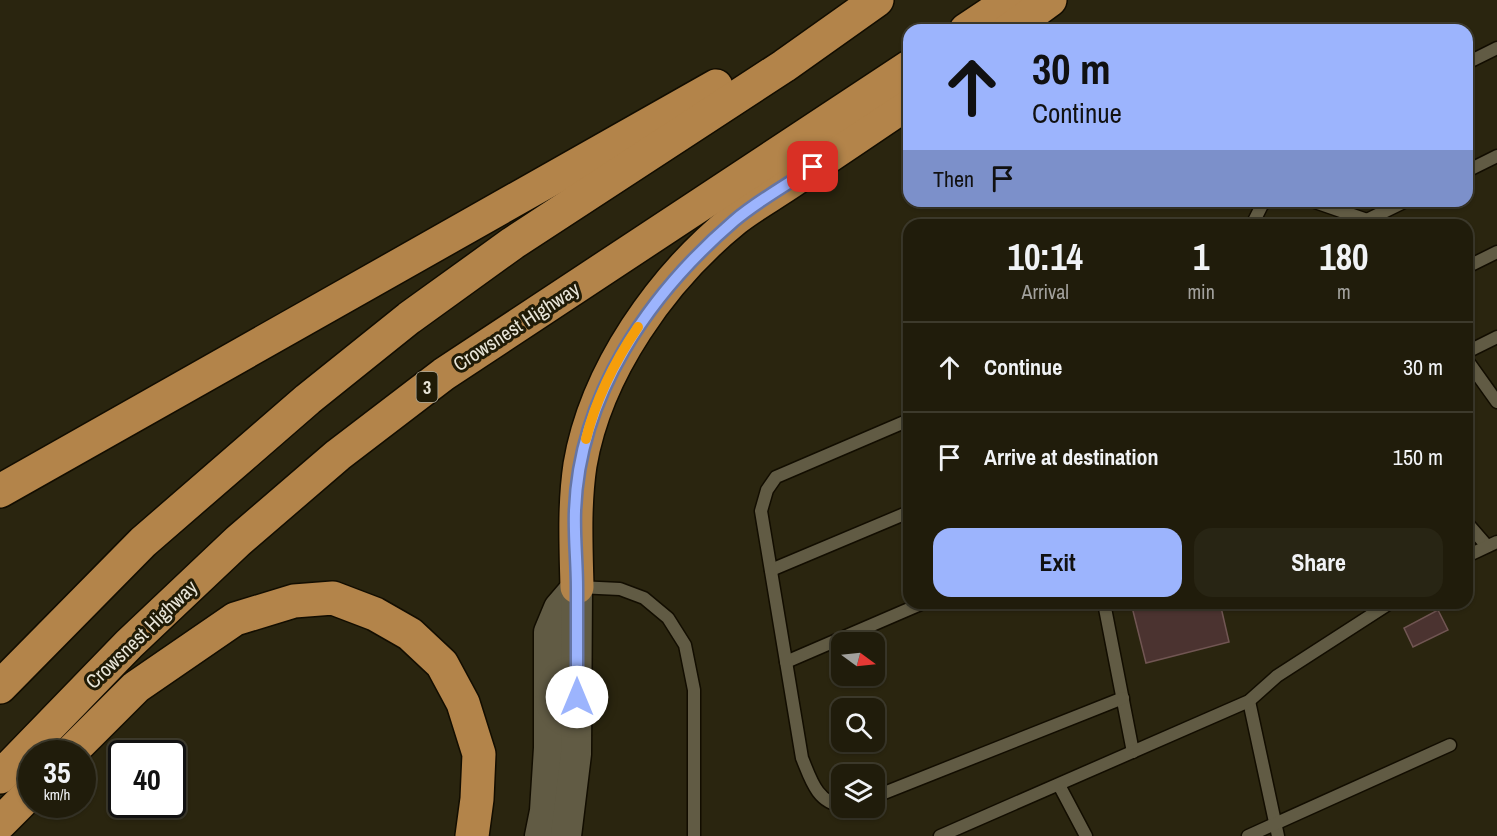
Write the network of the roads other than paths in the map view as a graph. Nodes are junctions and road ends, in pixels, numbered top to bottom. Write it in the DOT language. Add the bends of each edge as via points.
graph roads {
  1 [pos="870,0"];
  2 [pos="877,0"];
  3 [pos="1011,0"];
  4 [pos="1050,0"];
  5 [pos="975,24"];
  6 [pos="1017,24"];
  7 [pos="1497,48"];
  8 [pos="1473,60"];
  9 [pos="903,71"];
  10 [pos="903,106"];
  11 [pos="1497,156"];
  12 [pos="1473,168"];
  13 [pos="1328,207"];
  14 [pos="1396,207"];
  15 [pos="1359,219"];
  16 [pos="1376,219"];
  17 [pos="1497,252"];
  18 [pos="1473,264"];
  19 [pos="1497,337"];
  20 [pos="1473,349"];
  21 [pos="1473,368"];
  22 [pos="1497,402"];
  23 [pos="903,423"];
  24 [pos="0,491"];
  25 [pos="903,515"];
  26 [pos="1473,528"];
  27 [pos="1492,544"];
  28 [pos="1473,553"];
  29 [pos="771,570"];
  30 [pos="577,587"];
  31 [pos="909,609"];
  32 [pos="1105,609"];
  33 [pos="1381,609"];
  34 [pos="786,662"];
  35 [pos="0,687"];
  36 [pos="1123,698"];
  37 [pos="1249,701"];
  38 [pos="83,740"];
  39 [pos="1450,746"];
  40 [pos="1133,752"];
  41 [pos="0,777"];
  42 [pos="1059,784"];
  43 [pos="885,793"];
  44 [pos="831,802"];
  45 [pos="18,805"];
  46 [pos="0,823"];
  47 [pos="1276,830"];
  48 [pos="472,836"];
  49 [pos="540,836"];
  50 [pos="566,836"];
  51 [pos="694,836"];
  52 [pos="940,836"];
  53 [pos="1086,836"];
  54 [pos="1248,836"];
  1 -- 24 [label="highway"];
  2 -- 35 [label="highway" via="784,66 513,243 409,318 143,542"];
  3 -- 5 [label="highway"];
  4 -- 6 [label="highway"];
  7 -- 8 [label="lane"];
  9 -- 41 [label="highway, Crowsnest Highway / 3" via="444,374 338,455 238,541 129,644"];
  10 -- 30 [label="highway" via="735,219 657,299 624,350 591,420 580,464 575,510"];
  11 -- 12 [label="lane"];
  13 -- 15 [label="lane"];
  14 -- 16 [label="lane"];
  17 -- 18 [label="lane"];
  19 -- 20 [label="lane"];
  21 -- 22 [label="lane"];
  23 -- 29 [label="lane" via="776,477 767,490 761,512"];
  25 -- 29 [label="lane"];
  26 -- 27 [label="lane"];
  27 -- 28 [label="lane"];
  29 -- 34 [label="lane"];
  30 -- 49 [label="street" via="559,608 549,632 549,748"];
  30 -- 50 [label="street" via="576,754"];
  30 -- 51 [label="lane" via="620,589 644,598 668,618 685,645 694,690"];
  31 -- 34 [label="lane"];
  32 -- 36 [label="lane"];
  33 -- 37 [label="lane" via="1277,676"];
  34 -- 44 [label="lane" via="802,758 818,794"];
  36 -- 40 [label="lane"];
  36 -- 43 [label="lane"];
  37 -- 40 [label="lane"];
  37 -- 47 [label="lane"];
  38 -- 48 [label="highway" via="136,687 235,619 294,601 333,598 375,614 410,634 442,664 463,703 478,754"];
  39 -- 47 [label="lane"];
  40 -- 42 [label="lane"];
  42 -- 52 [label="lane"];
  42 -- 53 [label="lane"];
  45 -- 46 [label="highway"];
  47 -- 54 [label="lane"];
}
